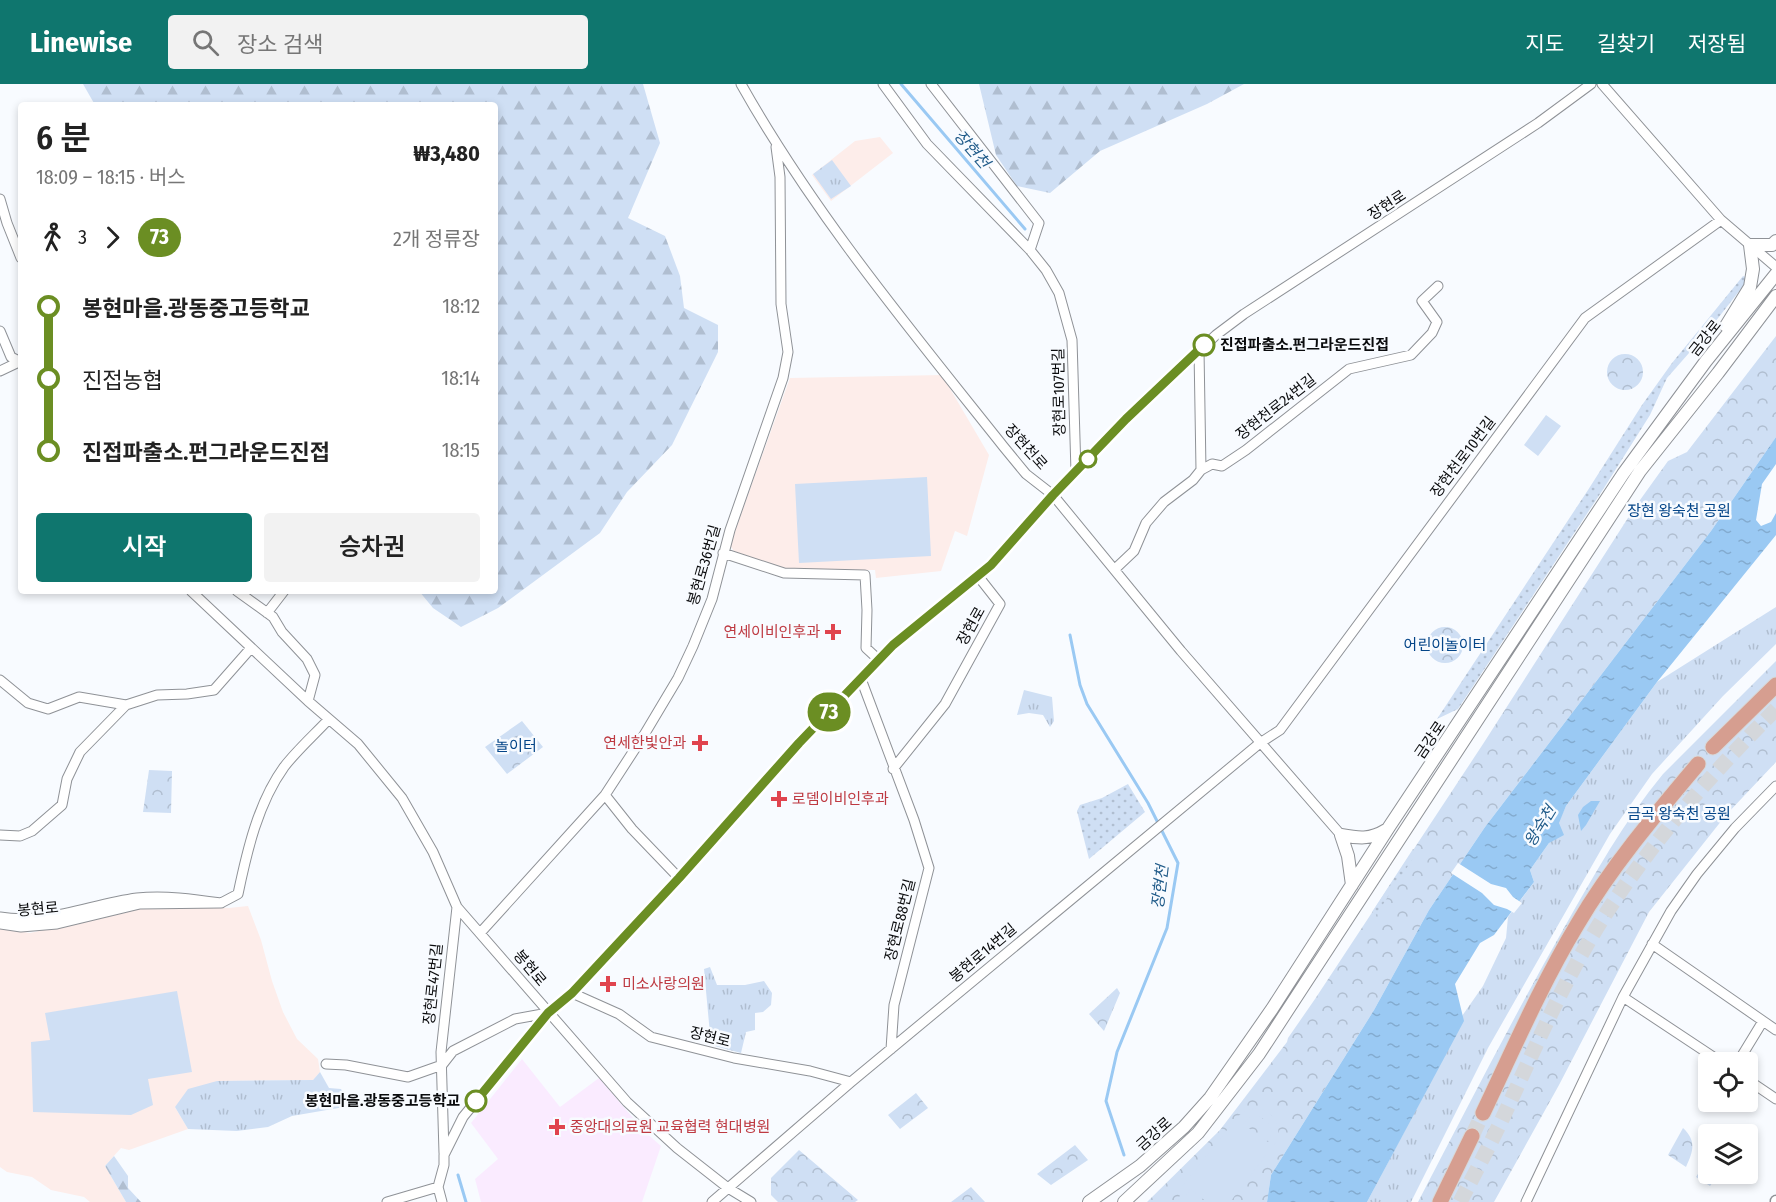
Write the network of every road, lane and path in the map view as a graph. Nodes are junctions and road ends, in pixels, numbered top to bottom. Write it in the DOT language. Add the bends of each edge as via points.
graph roads {
  1 [pos="741,84"];
  2 [pos="883,84"];
  3 [pos="931,84"];
  4 [pos="1591,84"];
  5 [pos="1602,84"];
  6 [pos="775,142"];
  7 [pos="791,168"];
  8 [pos="780,174"];
  9 [pos="0,199"];
  10 [pos="1722,220"];
  11 [pos="1776,241"];
  12 [pos="1750,245"];
  13 [pos="18,250"];
  14 [pos="1030,250"];
  15 [pos="1776,267"];
  16 [pos="1776,274"];
  17 [pos="1438,286"];
  18 [pos="1776,296"];
  19 [pos="0,331"];
  20 [pos="1199,350"];
  21 [pos="18,361"];
  22 [pos="1706,361"];
  23 [pos="18,363"];
  24 [pos="0,371"];
  25 [pos="1201,470"];
  26 [pos="1076,472"];
  27 [pos="1053,495"];
  28 [pos="723,553"];
  29 [pos="1115,569"];
  30 [pos="978,576"];
  31 [pos="194,594"];
  32 [pos="241,594"];
  33 [pos="282,594"];
  34 [pos="267,613"];
  35 [pos="251,648"];
  36 [pos="879,660"];
  37 [pos="861,679"];
  38 [pos="0,680"];
  39 [pos="1776,685"];
  40 [pos="308,701"];
  41 [pos="126,705"];
  42 [pos="329,719"];
  43 [pos="1260,743"];
  44 [pos="1713,747"];
  45 [pos="1698,764"];
  46 [pos="894,769"];
  47 [pos="1776,786"];
  48 [pos="605,795"];
  49 [pos="1389,828"];
  50 [pos="0,835"];
  51 [pos="1341,836"];
  52 [pos="679,878"];
  53 [pos="1352,885"];
  54 [pos="221,903"];
  55 [pos="457,907"];
  56 [pos="0,917"];
  57 [pos="0,924"];
  58 [pos="481,932"];
  59 [pos="1652,945"];
  60 [pos="572,993"];
  61 [pos="1623,997"];
  62 [pos="548,1013"];
  63 [pos="1763,1021"];
  64 [pos="1776,1030"];
  65 [pos="891,1049"];
  66 [pos="1705,1052"];
  67 [pos="1744,1052"];
  68 [pos="326,1064"];
  69 [pos="442,1065"];
  70 [pos="851,1082"];
  71 [pos="1758,1087"];
  72 [pos="1776,1099"];
  73 [pos="1483,1113"];
  74 [pos="1472,1136"];
  75 [pos="444,1155"];
  76 [pos="438,1187"];
  77 [pos="728,1188"];
  78 [pos="1128,1199"];
  79 [pos="387,1202"];
  80 [pos="442,1202"];
  81 [pos="712,1202"];
  82 [pos="751,1202"];
  83 [pos="1089,1202"];
  84 [pos="1440,1202"];
  85 [pos="1526,1202"];
  1 -- 6 [label="street, 장현천로"];
  2 -- 14 [label="street, 장현로107번길" via="927,144"];
  3 -- 14 [label="street" via="1039,223"];
  4 -- 20 [label="street, 장현로" via="1538,123 1244,314"];
  5 -- 10 [label="street"];
  6 -- 7 [label="street, 장현천로"];
  6 -- 8 [label="street, 봉현로36번길"];
  7 -- 8 [label="street"];
  7 -- 27 [label="street, 장현천로" via="1003,446 1026,474"];
  8 -- 28 [label="street, 봉현로36번길" via="781,304 788,352 783,378"];
  9 -- 13 [label="street"];
  10 -- 12 [label="street"];
  10 -- 43 [label="street, 장현천로10번길" via="1586,318 1280,730"];
  11 -- 12 [label="main road" via="1772,245"];
  12 -- 15 [label="street"];
  12 -- 22 [label="main road" via="1750,287"];
  14 -- 26 [label="street, 장현로107번길" via="1059,293 1072,340"];
  16 -- 22 [label="main road, 금강로"];
  17 -- 25 [label="street, 장현천로24번길" via="1422,301 1437,322 1411,355 1349,369 1246,450 1222,466 1212,464"];
  18 -- 78 [label="main road, 금강로" via="1640,471 1259,1054 1198,1133"];
  19 -- 21 [label="street" via="12,357"];
  20 -- 25 [label="street"];
  20 -- 26 [label="street, 장현로"];
  22 -- 49 [label="main road, 금강로" via="1623,474"];
  23 -- 24 [label="street"];
  25 -- 29 [label="street, 장현천로24번길" via="1164,502 1146,523 1134,551"];
  26 -- 27 [label="street, 장현로"];
  27 -- 29 [label="street, 장현천로"];
  27 -- 30 [label="street, 장현로"];
  28 -- 36 [label="street" via="784,573 865,575 866,648"];
  28 -- 48 [label="street, 봉현로36번길" via="712,599 678,678"];
  29 -- 43 [label="street, 장현천로"];
  30 -- 36 [label="street, 장현로"];
  30 -- 46 [label="street, 장현로" via="1000,604 945,704"];
  31 -- 35 [label="street, 봉현로"];
  32 -- 34 [label="street"];
  33 -- 34 [label="street"];
  34 -- 40 [label="street" via="307,659 315,675"];
  35 -- 40 [label="street, 봉현로"];
  35 -- 41 [label="street" via="214,690 157,695"];
  36 -- 37 [label="street, 장현로"];
  37 -- 46 [label="street, 장현로88번길"];
  37 -- 52 [label="street, 장현로"];
  38 -- 41 [label="street" via="28,703 48,709 79,697"];
  39 -- 44 [label="highway"];
  40 -- 42 [label="street, 봉현로"];
  41 -- 50 [label="street" via="80,752 67,779 62,806 32,831 20,836"];
  42 -- 54 [label="street" via="284,767 262,807 238,894"];
  42 -- 55 [label="street, 봉현로" via="358,744 402,798 433,852"];
  43 -- 51 [label="street, 장현천로"];
  43 -- 65 [label="street, 봉현로14번길"];
  45 -- 73 [label="highway" via="1632,843 1578,923 1545,982"];
  46 -- 65 [label="street, 장현로88번길" via="929,868 894,1005"];
  47 -- 59 [label="street" via="1697,874"];
  48 -- 52 [label="street"];
  48 -- 58 [label="street, 봉현로36번길"];
  49 -- 51 [label="main road" via="1363,839"];
  49 -- 53 [label="main road, 금강로"];
  51 -- 53 [label="main road"];
  52 -- 60 [label="street, 장현로"];
  53 -- 83 [label="main road, 금강로" via="1224,1079 1184,1127"];
  54 -- 56 [label="street, 봉현로" via="139,898 49,917"];
  54 -- 57 [label="street, 봉현로" via="140,904 57,924"];
  55 -- 58 [label="street, 봉현로"];
  55 -- 69 [label="street, 장현로47번길"];
  58 -- 62 [label="street, 봉현로"];
  59 -- 61 [label="street"];
  59 -- 63 [label="street"];
  60 -- 62 [label="street, 장현로"];
  60 -- 70 [label="street, 장현로" via="619,1014 651,1036"];
  61 -- 66 [label="street"];
  61 -- 85 [label="street"];
  62 -- 69 [label="street" via="515,1018 453,1052"];
  62 -- 75 [label="street, 장현로" via="463,1117"];
  62 -- 77 [label="street, 봉현로" via="627,1102"];
  63 -- 64 [label="street"];
  63 -- 67 [label="street"];
  65 -- 70 [label="street, 봉현로14번길"];
  68 -- 69 [label="street" via="408,1077"];
  69 -- 75 [label="street, 장현로47번길"];
  70 -- 77 [label="street, 봉현로14번길"];
  71 -- 72 [label="street"];
  74 -- 84 [label="highway"];
  75 -- 76 [label="street, 장현로"];
  76 -- 79 [label="street"];
  76 -- 80 [label="street, 장현로"];
  77 -- 81 [label="street, 봉현로14번길"];
  77 -- 82 [label="street, 봉현로"];
}
